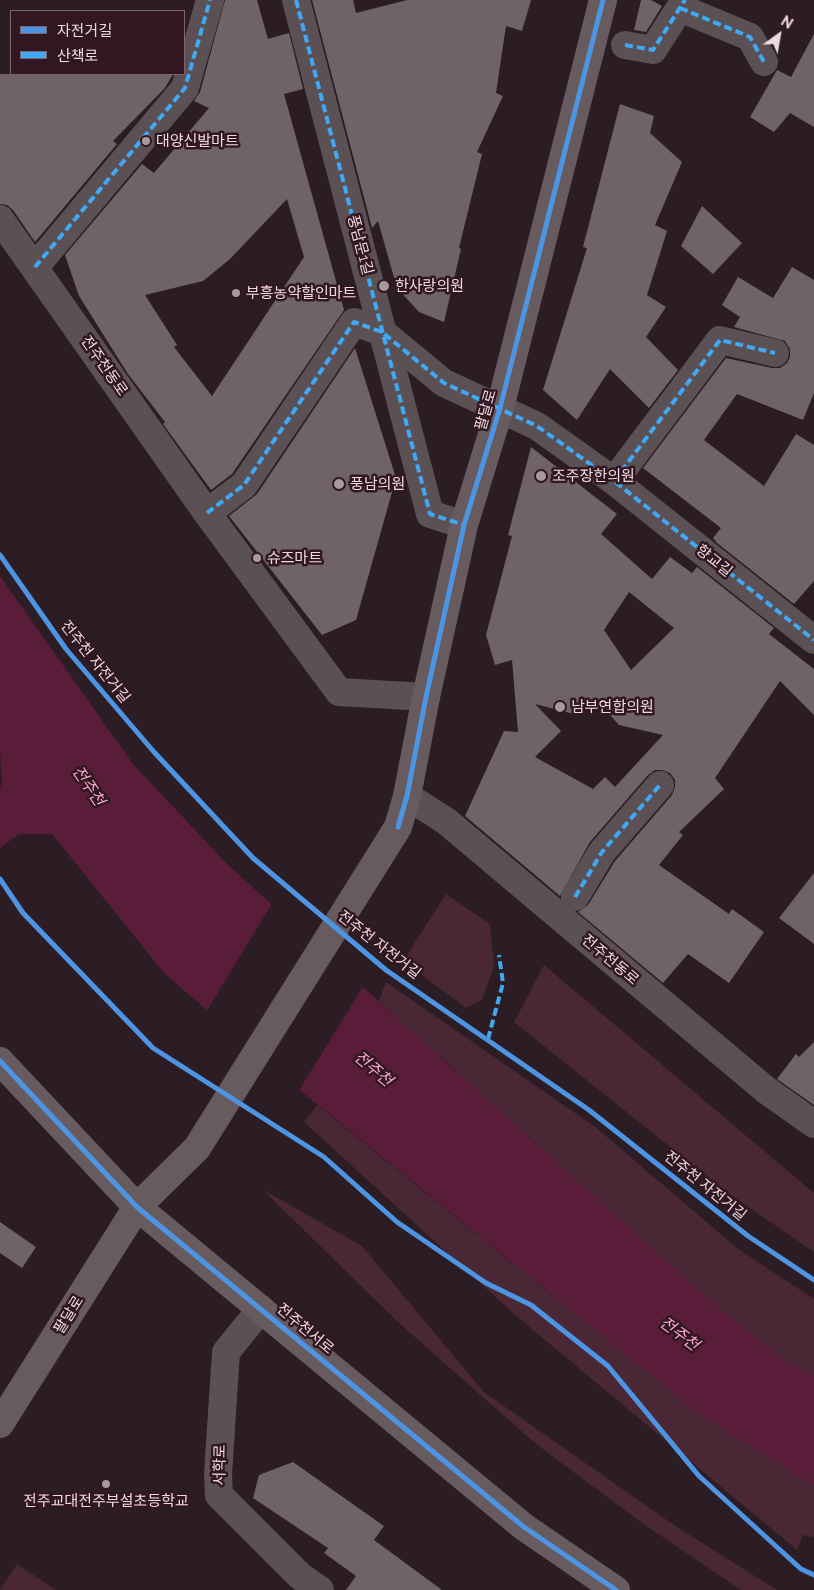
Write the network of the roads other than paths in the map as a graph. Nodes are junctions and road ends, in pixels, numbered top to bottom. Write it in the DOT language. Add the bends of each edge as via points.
graph roads {
  1 [pos="210,0"];
  2 [pos="296,0"];
  3 [pos="603,0"];
  4 [pos="683,4"];
  5 [pos="624,45"];
  6 [pos="764,62"];
  7 [pos="0,219"];
  8 [pos="35,267"];
  9 [pos="382,332"];
  10 [pos="775,353"];
  11 [pos="500,408"];
  12 [pos="614,482"];
  13 [pos="207,513"];
  14 [pos="464,525"];
  15 [pos="814,640"];
  16 [pos="426,697"];
  17 [pos="660,785"];
  18 [pos="407,796"];
  19 [pos="575,897"];
  20 [pos="0,1061"];
  21 [pos="814,1124"];
  22 [pos="137,1207"];
  23 [pos="261,1309"];
  24 [pos="0,1424"];
  25 [pos="320,1590"];
  26 [pos="616,1590"];
  1 -- 8 [label="street" via="185,88"];
  2 -- 9 [label="street, 풍남문1길"];
  3 -- 11 [label="street, 팔달로"];
  4 -- 5 [label="street" via="653,50"];
  4 -- 6 [label="street" via="750,36"];
  7 -- 8 [label="street, 전주천동로"];
  8 -- 13 [label="street, 전주천동로"];
  9 -- 11 [label="street, 팔달로" via="444,383"];
  9 -- 13 [label="street" via="354,322 244,485"];
  9 -- 14 [label="street, 풍남문1길" via="430,514"];
  10 -- 12 [label="street" via="720,340"];
  11 -- 12 [label="street, 향교길" via="536,426"];
  11 -- 14 [label="street, 팔달로"];
  12 -- 15 [label="street, 향교길"];
  13 -- 16 [label="street, 전주천동로" via="340,692"];
  14 -- 16 [label="street, 팔달로"];
  16 -- 18 [label="street, 팔달로"];
  17 -- 19 [label="street" via="602,852"];
  18 -- 21 [label="street, 전주천동로" via="446,821 766,1090"];
  18 -- 22 [label="street, 팔달로" via="398,827 197,1148"];
  20 -- 22 [label="street, 전주천서로"];
  22 -- 23 [label="street, 전주천서로"];
  22 -- 24 [label="street, 팔달로"];
  23 -- 25 [label="street, 서학로" via="226,1352 218,1474 220,1495 300,1576"];
  23 -- 26 [label="street, 전주천서로" via="524,1527"];
}
